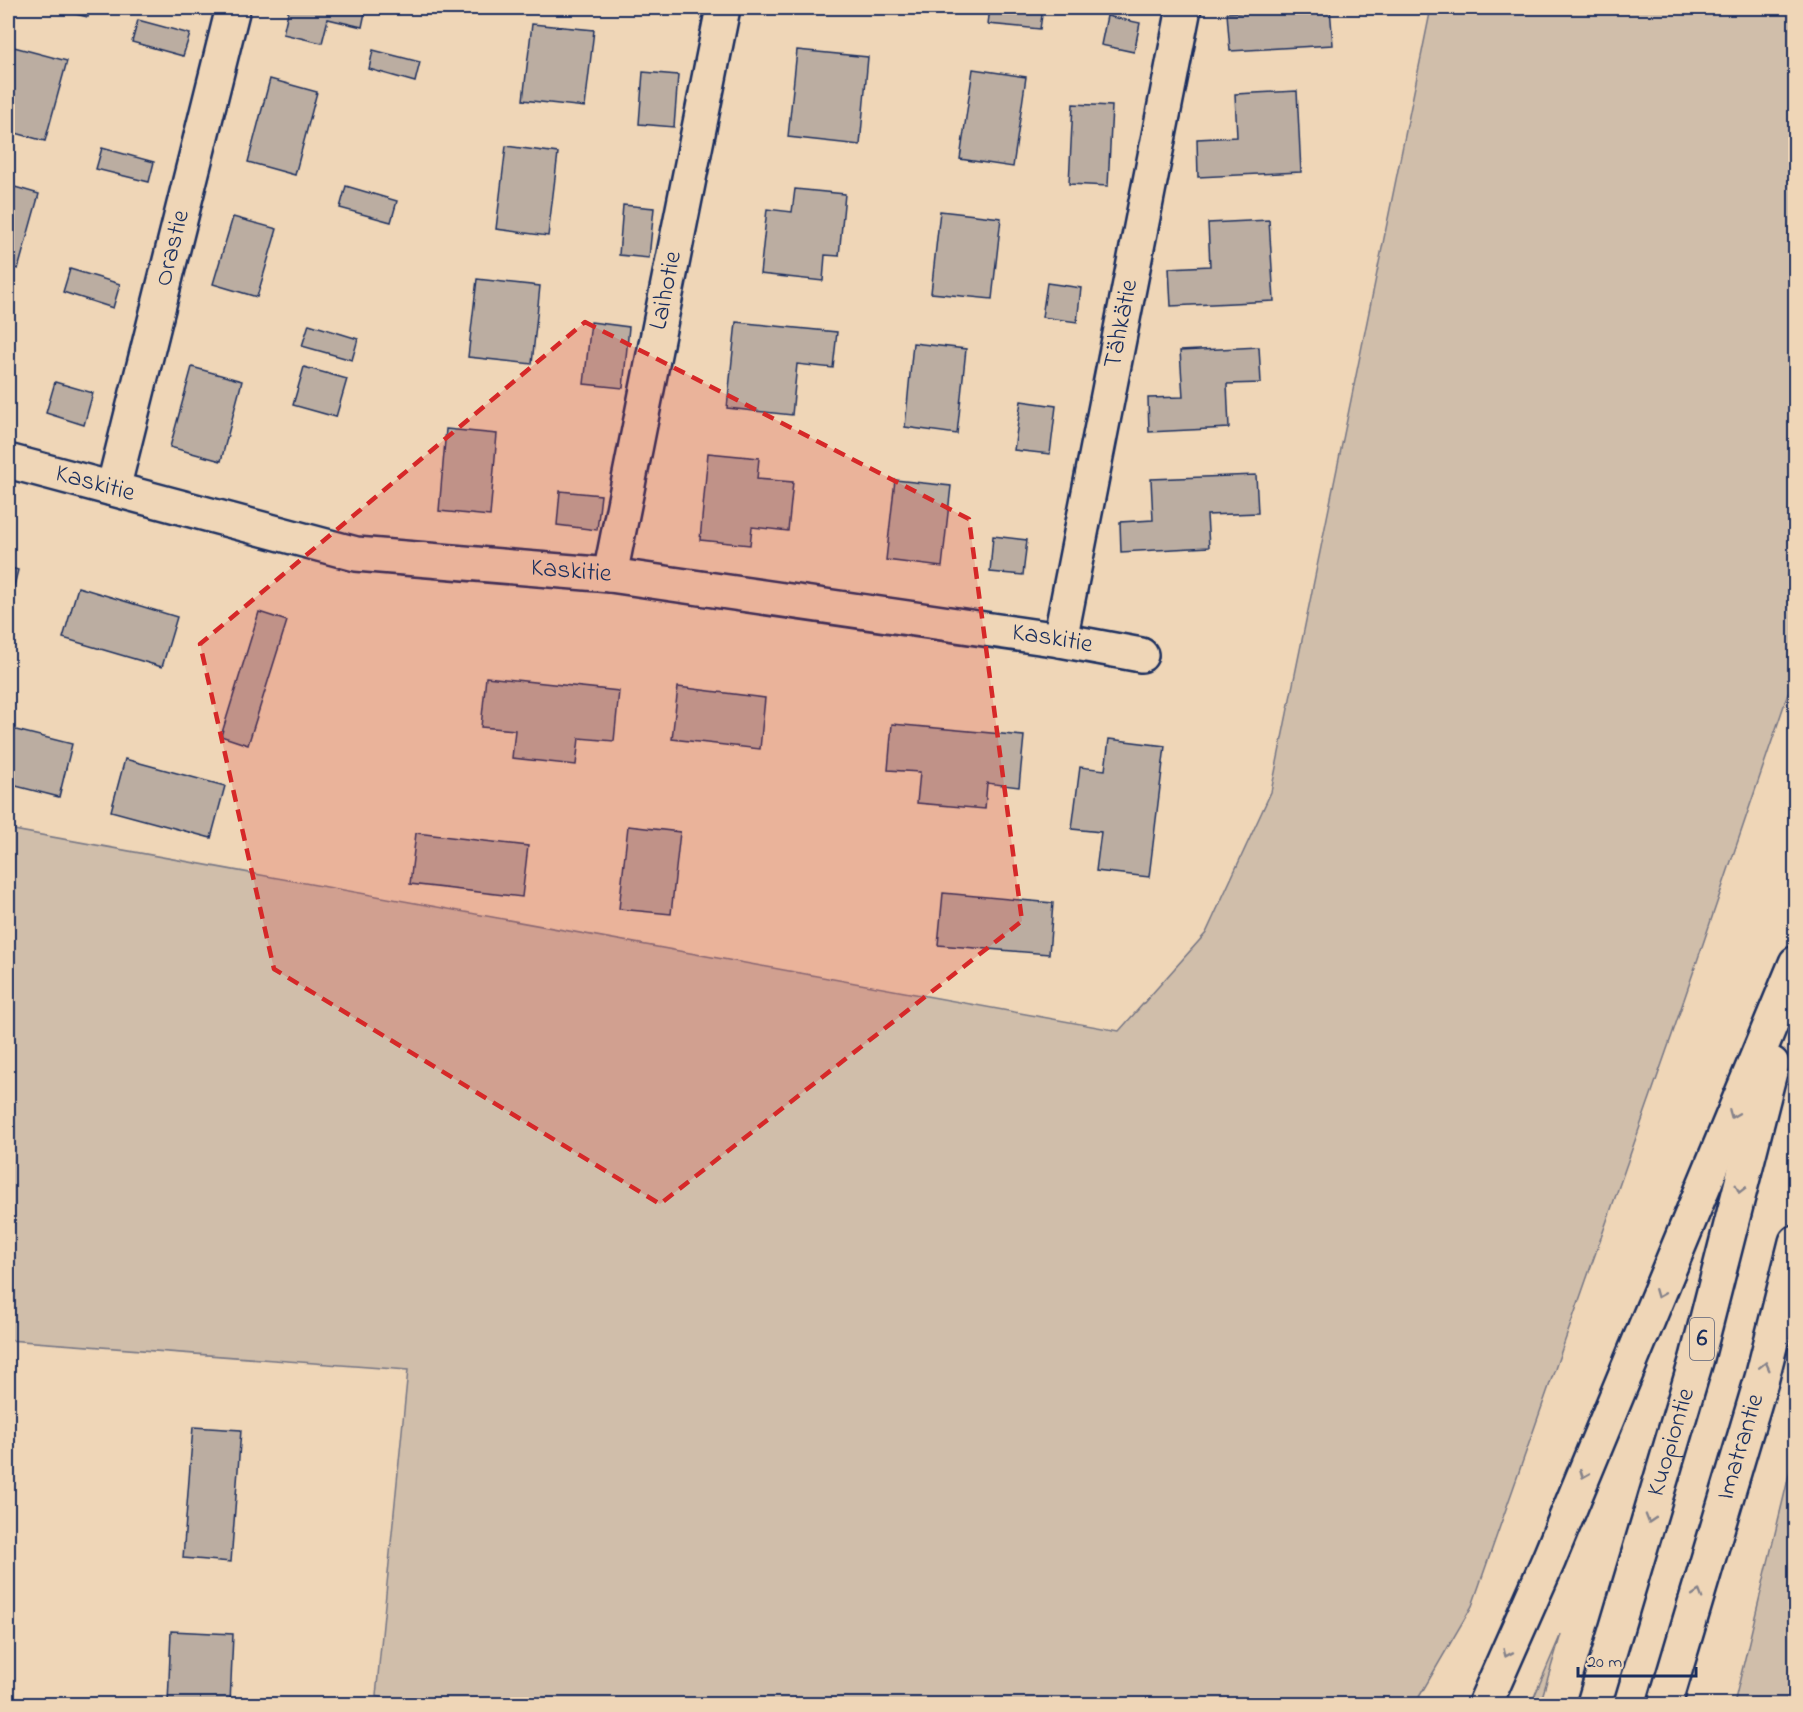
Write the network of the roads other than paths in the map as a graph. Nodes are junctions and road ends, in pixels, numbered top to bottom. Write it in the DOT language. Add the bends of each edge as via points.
graph roads {
  1 [pos="233,8"];
  2 [pos="723,8"];
  3 [pos="1184,8"];
  4 [pos="8,461"];
  5 [pos="113,489"];
  6 [pos="610,575"];
  7 [pos="1060,639"];
  8 [pos="1141,655"];
  9 [pos="1796,963"];
  10 [pos="1796,969"];
  11 [pos="1796,1242"];
  12 [pos="1485,1704"];
  13 [pos="1594,1704"];
  14 [pos="1667,1704"];
  1 -- 5 [label="main road, Orastie"];
  2 -- 6 [label="main road, Laihotie"];
  3 -- 7 [label="main road, Tähkätie"];
  4 -- 5 [label="main road, Kaskitie"];
  5 -- 6 [label="main road, Kaskitie" via="356,554"];
  6 -- 7 [label="main road, Kaskitie"];
  7 -- 8 [label="main road, Kaskitie"];
  9 -- 12 [label="main road, one-way" via="1554,1548"];
  10 -- 13 [label="main road, Kuopiontie / 6, one-way" via="1697,1358"];
  14 -- 11 [label="main road, Imatrantie, one-way" via="1762,1378"];
}
